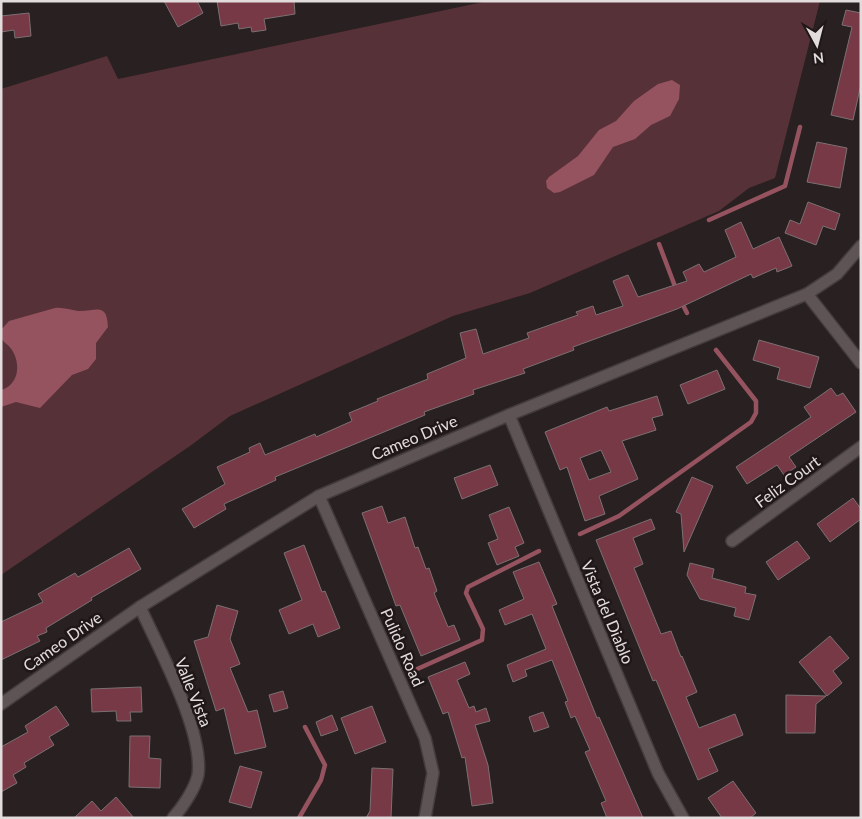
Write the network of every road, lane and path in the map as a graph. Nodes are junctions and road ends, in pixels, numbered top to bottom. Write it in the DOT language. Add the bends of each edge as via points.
graph roads {
  1 [pos="861,246"];
  2 [pos="807,294"];
  3 [pos="861,364"];
  4 [pos="509,415"];
  5 [pos="861,447"];
  6 [pos="319,496"];
  7 [pos="732,540"];
  8 [pos="140,607"];
  9 [pos="1,704"];
  10 [pos="173,818"];
  11 [pos="425,818"];
  12 [pos="683,818"];
  1 -- 2 [label="street, Cameo Drive" via="837,274"];
  2 -- 3 [label="street"];
  2 -- 4 [label="street, Cameo Drive"];
  4 -- 6 [label="street, Cameo Drive"];
  4 -- 12 [label="street, Vista del Diablo" via="658,773"];
  5 -- 7 [label="street, Feliz Court"];
  6 -- 8 [label="street, Cameo Drive"];
  6 -- 11 [label="street, Pulido Road" via="426,738 433,773"];
  8 -- 9 [label="street, Cameo Drive"];
  8 -- 10 [label="street, Valle Vista" via="190,719 199,751 198,777"];
}
